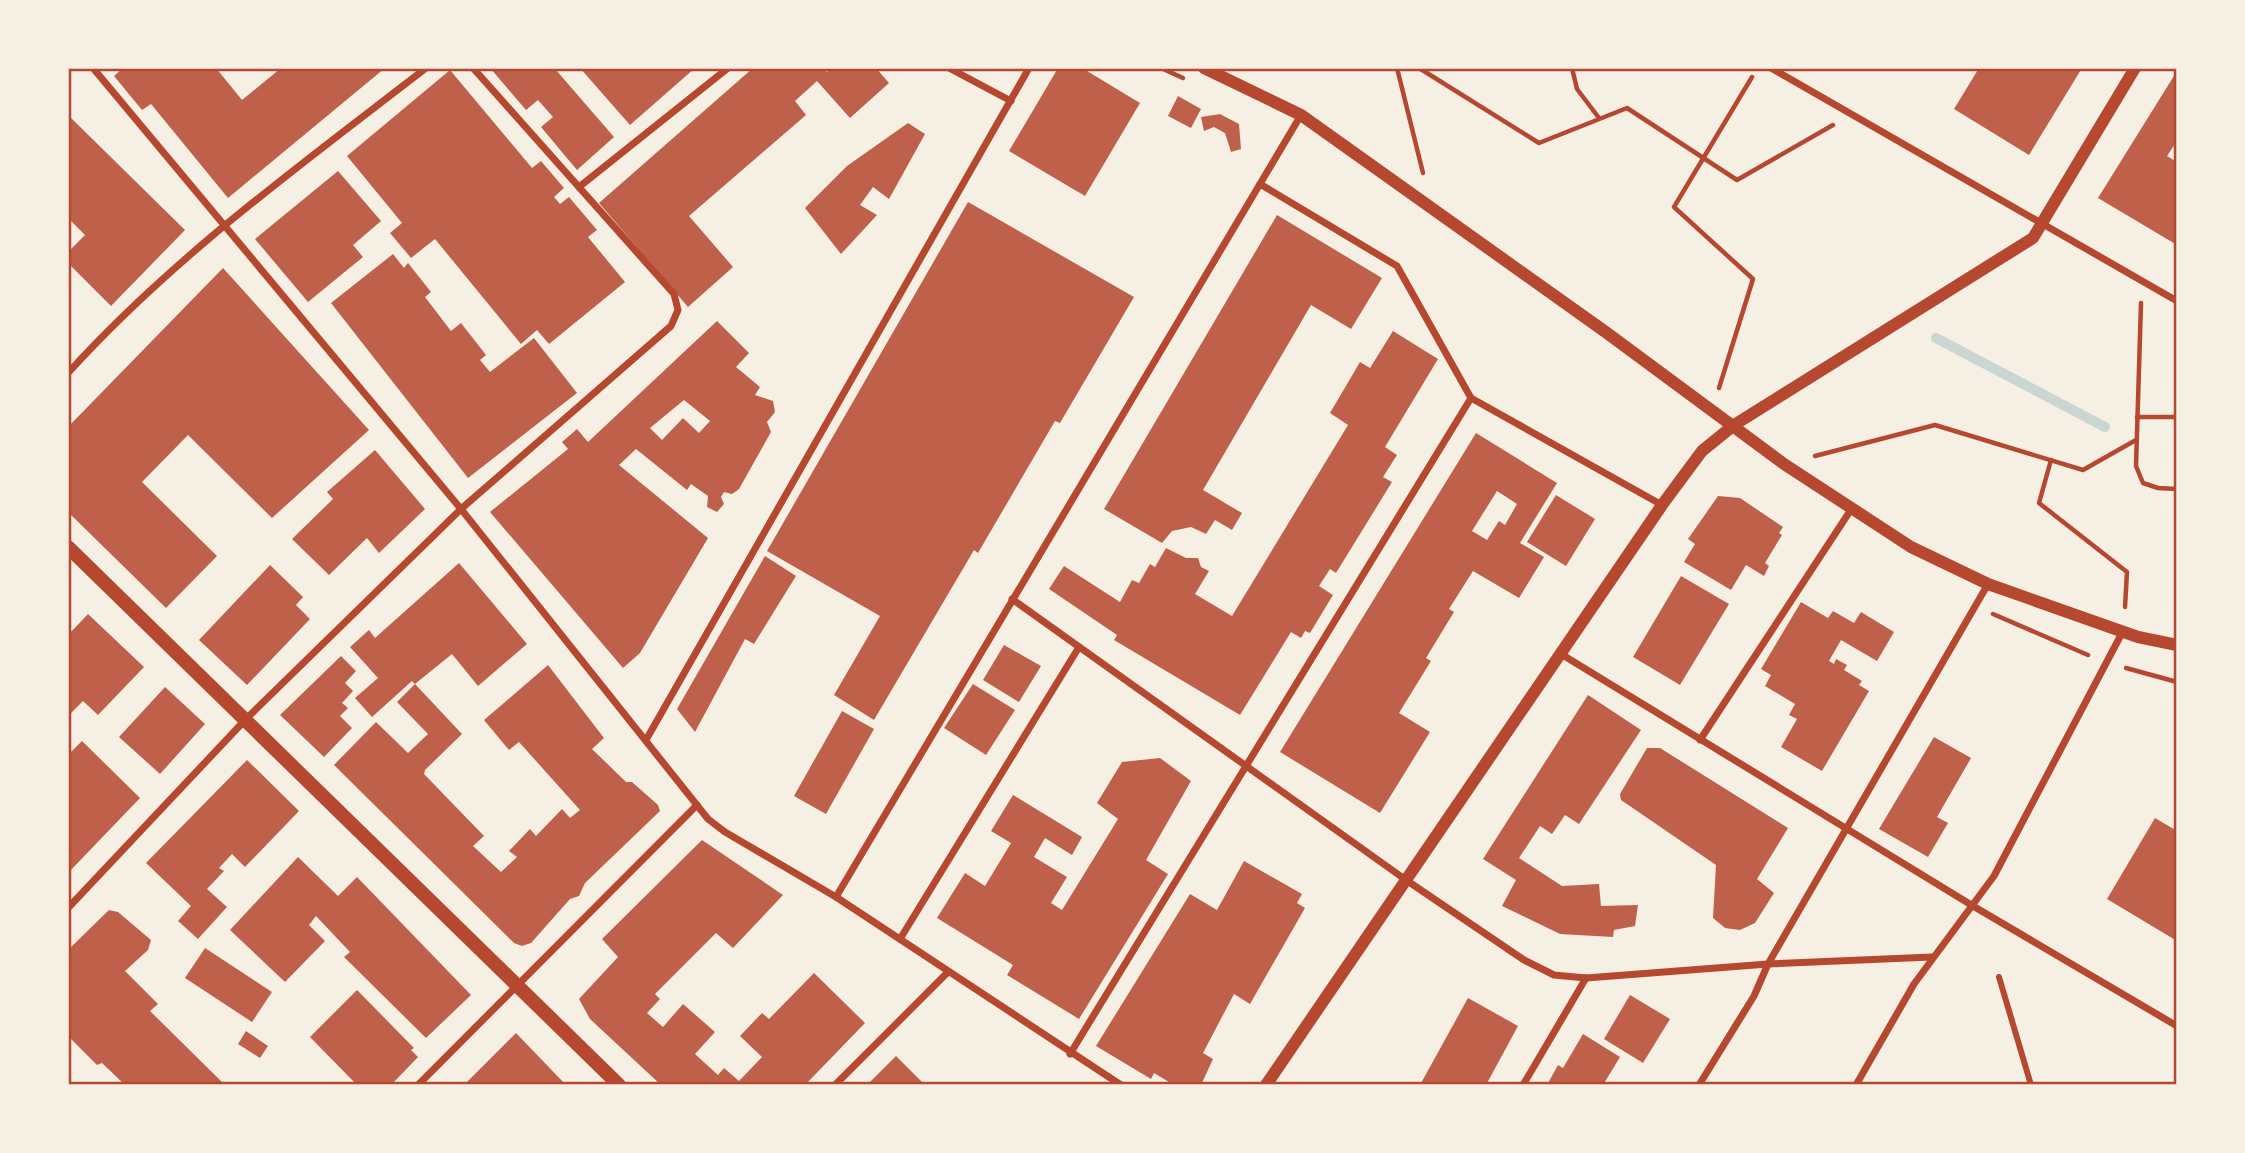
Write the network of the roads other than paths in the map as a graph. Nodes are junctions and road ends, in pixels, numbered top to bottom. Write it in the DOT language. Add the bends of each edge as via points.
graph roads {
  1 [pos="93,68"];
  2 [pos="425,68"];
  3 [pos="474,68"];
  4 [pos="728,68"];
  5 [pos="949,68"];
  6 [pos="1029,68"];
  7 [pos="1204,68"];
  8 [pos="1771,68"];
  9 [pos="2135,68"];
  10 [pos="1011,101"];
  11 [pos="1301,115"];
  12 [pos="1260,184"];
  13 [pos="579,187"];
  14 [pos="2042,224"];
  15 [pos="227,226"];
  16 [pos="2177,301"];
  17 [pos="68,373"];
  18 [pos="1471,398"];
  19 [pos="1734,425"];
  20 [pos="1662,505"];
  21 [pos="1852,508"];
  22 [pos="461,509"];
  23 [pos="68,547"];
  24 [pos="1988,584"];
  25 [pos="1012,599"];
  26 [pos="2123,631"];
  27 [pos="2177,645"];
  28 [pos="1079,647"];
  29 [pos="1561,654"];
  30 [pos="247,718"];
  31 [pos="646,740"];
  32 [pos="1700,740"];
  33 [pos="1246,766"];
  34 [pos="697,806"];
  35 [pos="1848,828"];
  36 [pos="1406,880"];
  37 [pos="836,897"];
  38 [pos="1973,906"];
  39 [pos="68,908"];
  40 [pos="900,939"];
  41 [pos="1932,957"];
  42 [pos="1768,964"];
  43 [pos="948,972"];
  44 [pos="1999,977"];
  45 [pos="1586,978"];
  46 [pos="519,984"];
  47 [pos="2177,1026"];
  48 [pos="1070,1054"];
  49 [pos="418,1085"];
  50 [pos="619,1085"];
  51 [pos="835,1085"];
  52 [pos="1122,1085"];
  53 [pos="1266,1085"];
  54 [pos="1523,1085"];
  55 [pos="1699,1085"];
  56 [pos="1856,1085"];
  57 [pos="2031,1085"];
  1 -- 15 [label="street"];
  2 -- 15 [label="street"];
  3 -- 13 [label="street"];
  4 -- 13 [label="street"];
  5 -- 10 [label="street"];
  6 -- 10 [label="street"];
  7 -- 11 [label="street"];
  8 -- 14 [label="street"];
  9 -- 14 [label="street"];
  10 -- 31 [label="street"];
  11 -- 12 [label="street"];
  11 -- 19 [label="street"];
  12 -- 18 [label="street" via="1397,266"];
  12 -- 25 [label="street"];
  13 -- 22 [label="street" via="674,294 678,310 671,326"];
  14 -- 16 [label="street"];
  14 -- 19 [label="street" via="2024,245"];
  15 -- 17 [label="street" via="127,311"];
  15 -- 22 [label="street"];
  18 -- 20 [label="street"];
  18 -- 33 [label="street"];
  19 -- 20 [label="street" via="1702,451"];
  19 -- 21 [label="street"];
  20 -- 29 [label="street"];
  21 -- 24 [label="street" via="1911,547"];
  21 -- 32 [label="street"];
  22 -- 30 [label="street"];
  22 -- 31 [label="street"];
  23 -- 30 [label="main road"];
  24 -- 26 [label="street"];
  24 -- 35 [label="street"];
  25 -- 28 [label="street"];
  25 -- 37 [label="street"];
  26 -- 27 [label="street"];
  26 -- 38 [label="street" via="1994,876"];
  28 -- 33 [label="street"];
  28 -- 40 [label="street"];
  29 -- 32 [label="street"];
  29 -- 36 [label="street"];
  30 -- 39 [label="street"];
  30 -- 46 [label="main road"];
  31 -- 34 [label="street"];
  32 -- 35 [label="street"];
  33 -- 36 [label="street"];
  33 -- 48 [label="street"];
  34 -- 37 [label="street" via="725,832"];
  34 -- 46 [label="street"];
  35 -- 38 [label="street"];
  35 -- 42 [label="street"];
  36 -- 45 [label="street" via="1535,966 1554,975"];
  36 -- 53 [label="street"];
  37 -- 40 [label="street"];
  38 -- 41 [label="street"];
  38 -- 47 [label="street"];
  40 -- 43 [label="street"];
  41 -- 42 [label="street"];
  41 -- 56 [label="street"];
  42 -- 45 [label="street"];
  42 -- 55 [label="street" via="1754,996"];
  43 -- 48 [label="street"];
  43 -- 51 [label="street"];
  44 -- 57 [label="street"];
  45 -- 54 [label="street"];
  46 -- 49 [label="street"];
  46 -- 50 [label="main road"];
  48 -- 52 [label="street"];
}
